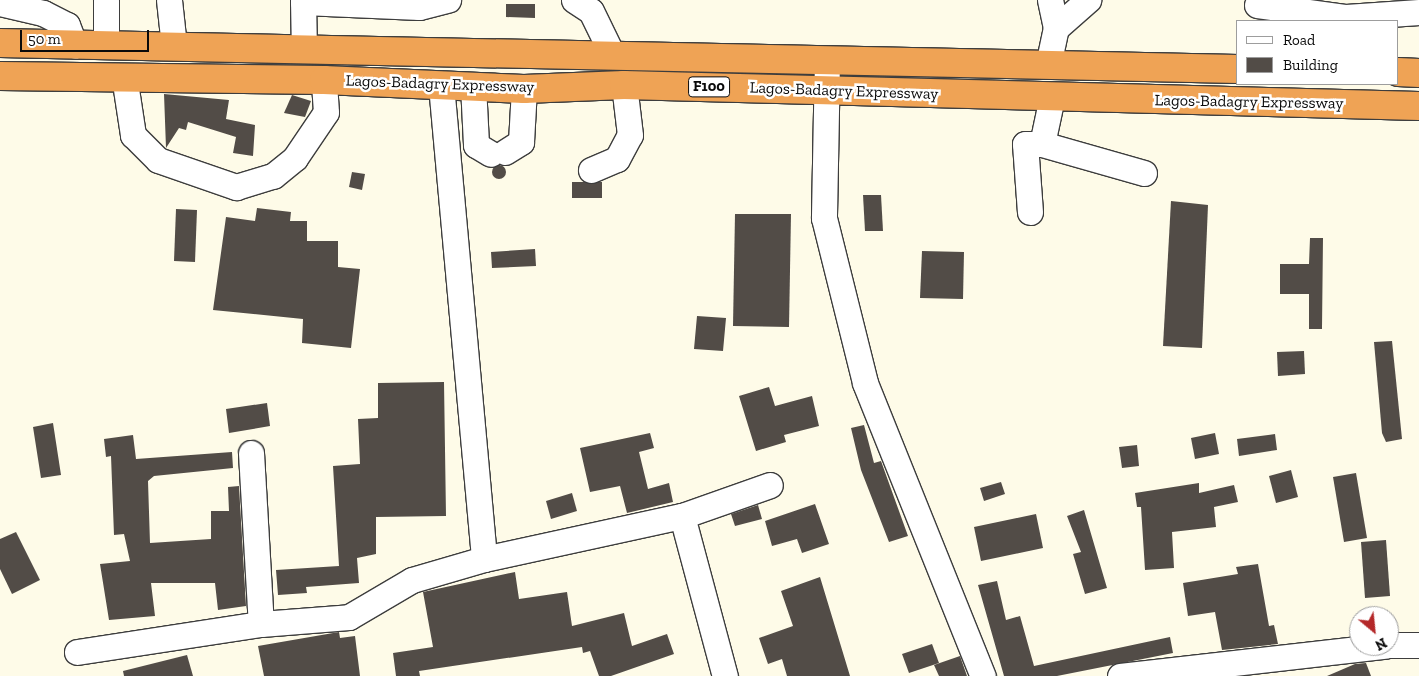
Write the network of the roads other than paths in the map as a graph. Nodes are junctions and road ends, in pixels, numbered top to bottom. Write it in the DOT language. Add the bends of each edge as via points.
graph roads {
  1 [pos="106,0"];
  2 [pos="169,0"];
  3 [pos="448,0"];
  4 [pos="574,0"];
  5 [pos="1050,0"];
  6 [pos="1088,0"];
  7 [pos="303,1"];
  8 [pos="0,3"];
  9 [pos="1255,9"];
  10 [pos="1419,12"];
  11 [pos="1056,28"];
  12 [pos="0,43"];
  13 [pos="106,45"];
  14 [pos="75,46"];
  15 [pos="174,46"];
  16 [pos="304,50"];
  17 [pos="612,54"];
  18 [pos="827,59"];
  19 [pos="1048,64"];
  20 [pos="1236,64"];
  21 [pos="1399,72"];
  22 [pos="1419,73"];
  23 [pos="0,76"];
  24 [pos="124,76"];
  25 [pos="324,80"];
  26 [pos="441,85"];
  27 [pos="473,85"];
  28 [pos="624,85"];
  29 [pos="524,89"];
  30 [pos="826,90"];
  31 [pos="1052,97"];
  32 [pos="1419,106"];
  33 [pos="1042,144"];
  34 [pos="591,170"];
  35 [pos="1144,173"];
  36 [pos="1030,212"];
  37 [pos="251,453"];
  38 [pos="770,486"];
  39 [pos="682,516"];
  40 [pos="484,559"];
  41 [pos="261,624"];
  42 [pos="1419,645"];
  43 [pos="1399,646"];
  44 [pos="1349,650"];
  45 [pos="77,652"];
  46 [pos="725,676"];
  47 [pos="983,676"];
  48 [pos="1120,676"];
  1 -- 13 [label="street"];
  2 -- 15 [label="street"];
  3 -- 7 [label="street" via="420,7"];
  4 -- 17 [label="street" via="591,11"];
  5 -- 11 [label="street"];
  6 -- 11 [label="street"];
  7 -- 16 [label="street"];
  8 -- 14 [label="street" via="43,13 67,25"];
  9 -- 10 [label="street" via="1346,17"];
  11 -- 19 [label="street"];
  12 -- 14 [label="highway, Lagos-Badagry Expressway / F100"];
  13 -- 14 [label="highway, Lagos-Badagry Expressway / F100"];
  13 -- 15 [label="highway, Lagos-Badagry Expressway / F100"];
  15 -- 16 [label="highway, Lagos-Badagry Expressway / F100"];
  16 -- 17 [label="highway, Lagos-Badagry Expressway / F100"];
  17 -- 18 [label="highway, Lagos-Badagry Expressway / F100"];
  18 -- 19 [label="highway, Lagos-Badagry Expressway / F100"];
  18 -- 30 [label="street"];
  19 -- 20 [label="highway, Lagos-Badagry Expressway / F100"];
  21 -- 22 [label="highway"];
  23 -- 24 [label="highway, Lagos-Badagry Expressway / F100"];
  24 -- 25 [label="highway, Lagos-Badagry Expressway / F100"];
  24 -- 25 [label="street" via="133,135 158,160 236,187 265,180 295,158 326,112"];
  25 -- 26 [label="highway, Lagos-Badagry Expressway / F100"];
  26 -- 27 [label="highway, Lagos-Badagry Expressway / F100"];
  26 -- 40 [label="street"];
  27 -- 29 [label="highway, Lagos-Badagry Expressway / F100"];
  27 -- 29 [label="street" via="476,145 498,153 520,142"];
  28 -- 29 [label="highway, Lagos-Badagry Expressway / F100"];
  28 -- 30 [label="highway, Lagos-Badagry Expressway / F100"];
  28 -- 34 [label="street" via="630,135 617,159"];
  30 -- 31 [label="highway, Lagos-Badagry Expressway / F100"];
  30 -- 47 [label="street" via="824,218 865,383"];
  31 -- 32 [label="highway, Lagos-Badagry Expressway / F100"];
  31 -- 33 [label="street"];
  33 -- 35 [label="street"];
  33 -- 36 [label="street" via="1025,144"];
  37 -- 41 [label="street"];
  38 -- 39 [label="street"];
  39 -- 40 [label="street"];
  39 -- 46 [label="street"];
  40 -- 41 [label="street" via="412,580 349,617"];
  41 -- 45 [label="street"];
  42 -- 43 [label="street"];
  44 -- 48 [label="street"];
}
